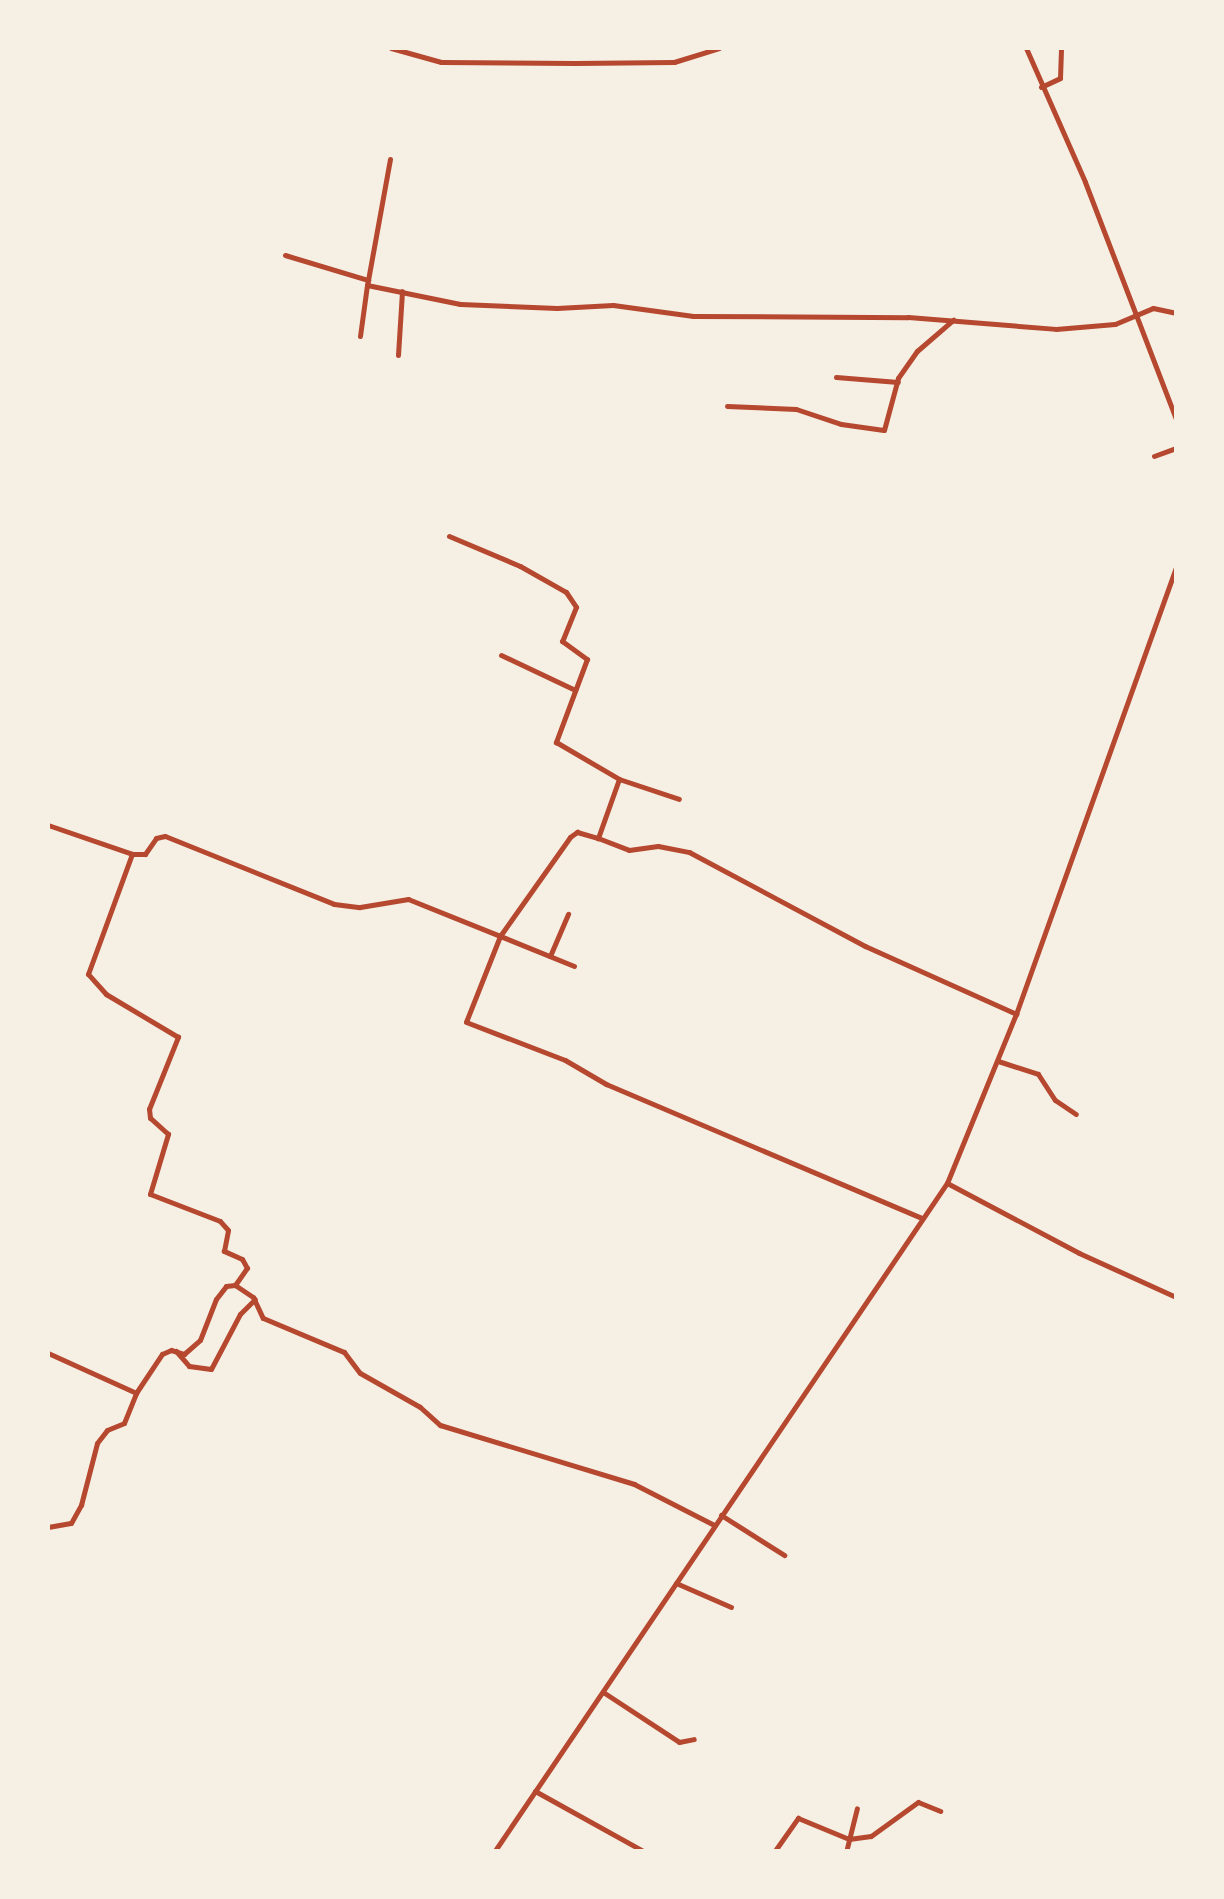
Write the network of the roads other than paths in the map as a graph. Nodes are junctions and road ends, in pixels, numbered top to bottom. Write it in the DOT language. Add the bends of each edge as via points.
graph roads {
  1 [pos="392,48"];
  2 [pos="719,48"];
  3 [pos="1026,48"];
  4 [pos="1060,48"];
  5 [pos="1040,87"];
  6 [pos="390,159"];
  7 [pos="285,256"];
  8 [pos="368,282"];
  9 [pos="402,292"];
  10 [pos="1137,312"];
  11 [pos="1176,313"];
  12 [pos="953,320"];
  13 [pos="360,336"];
  14 [pos="398,355"];
  15 [pos="836,377"];
  16 [pos="898,382"];
  17 [pos="727,406"];
  18 [pos="1176,420"];
  19 [pos="1176,448"];
  20 [pos="1154,456"];
  21 [pos="448,536"];
  22 [pos="1176,566"];
  23 [pos="501,655"];
  24 [pos="575,690"];
  25 [pos="619,779"];
  26 [pos="679,800"];
  27 [pos="48,824"];
  28 [pos="598,838"];
  29 [pos="132,854"];
  30 [pos="568,914"];
  31 [pos="500,936"];
  32 [pos="550,956"];
  33 [pos="574,966"];
  34 [pos="1016,1014"];
  35 [pos="998,1061"];
  36 [pos="1076,1114"];
  37 [pos="947,1183"];
  38 [pos="921,1218"];
  39 [pos="235,1285"];
  40 [pos="1176,1297"];
  41 [pos="255,1299"];
  42 [pos="176,1351"];
  43 [pos="48,1353"];
  44 [pos="136,1392"];
  45 [pos="720,1515"];
  46 [pos="714,1524"];
  47 [pos="48,1527"];
  48 [pos="784,1555"];
  49 [pos="676,1582"];
  50 [pos="732,1607"];
  51 [pos="602,1692"];
  52 [pos="694,1738"];
  53 [pos="535,1792"];
  54 [pos="857,1808"];
  55 [pos="940,1810"];
  56 [pos="849,1839"];
  57 [pos="494,1852"];
  58 [pos="646,1852"];
  59 [pos="774,1852"];
  60 [pos="846,1852"];
  1 -- 2 [label="street" via="441,62 575,63 674,62"];
  3 -- 5 [label="street"];
  4 -- 5 [label="street" via="1060,78"];
  5 -- 10 [label="street"];
  6 -- 8 [label="street"];
  7 -- 8 [label="street"];
  8 -- 9 [label="street"];
  8 -- 13 [label="street"];
  9 -- 12 [label="street" via="460,304 613,305 693,316"];
  9 -- 14 [label="street"];
  10 -- 11 [label="street"];
  10 -- 12 [label="street" via="1114,324 1075,328"];
  10 -- 18 [label="street"];
  12 -- 16 [label="street" via="917,351"];
  15 -- 16 [label="street"];
  16 -- 17 [label="street" via="888,425 875,432 796,409"];
  19 -- 20 [label="street"];
  21 -- 24 [label="street" via="566,592 576,609 562,642 587,659"];
  22 -- 34 [label="street"];
  23 -- 24 [label="street"];
  24 -- 25 [label="street" via="558,745"];
  25 -- 26 [label="street"];
  25 -- 28 [label="street"];
  27 -- 29 [label="street"];
  28 -- 31 [label="street" via="577,832 570,837"];
  28 -- 34 [label="street" via="629,850 688,852 865,946"];
  29 -- 31 [label="street" via="145,854 165,836 334,904 408,899"];
  29 -- 39 [label="street" via="88,974 106,994 178,1037 149,1110 168,1134 149,1191 226,1225 224,1251 247,1268"];
  30 -- 32 [label="street"];
  31 -- 32 [label="street"];
  31 -- 38 [label="street" via="466,1022"];
  32 -- 33 [label="street"];
  34 -- 35 [label="street"];
  35 -- 36 [label="street" via="1038,1074"];
  35 -- 37 [label="street"];
  37 -- 38 [label="street"];
  37 -- 40 [label="street"];
  38 -- 45 [label="street"];
  39 -- 41 [label="street"];
  39 -- 42 [label="street" via="216,1299 200,1340 184,1354"];
  41 -- 42 [label="street" via="211,1368 189,1366"];
  41 -- 46 [label="street" via="263,1318 344,1352 360,1372 440,1425 634,1484"];
  42 -- 44 [label="street" via="162,1354"];
  43 -- 44 [label="street"];
  44 -- 47 [label="street" via="124,1423 97,1442 71,1524"];
  45 -- 46 [label="street"];
  45 -- 48 [label="street"];
  46 -- 49 [label="street"];
  49 -- 50 [label="street"];
  49 -- 51 [label="street"];
  51 -- 52 [label="street" via="680,1742"];
  51 -- 53 [label="street"];
  53 -- 57 [label="street"];
  53 -- 58 [label="street"];
  54 -- 56 [label="street"];
  55 -- 56 [label="street" via="918,1802 871,1836"];
  56 -- 59 [label="street" via="798,1818"];
  56 -- 60 [label="street"];
}
